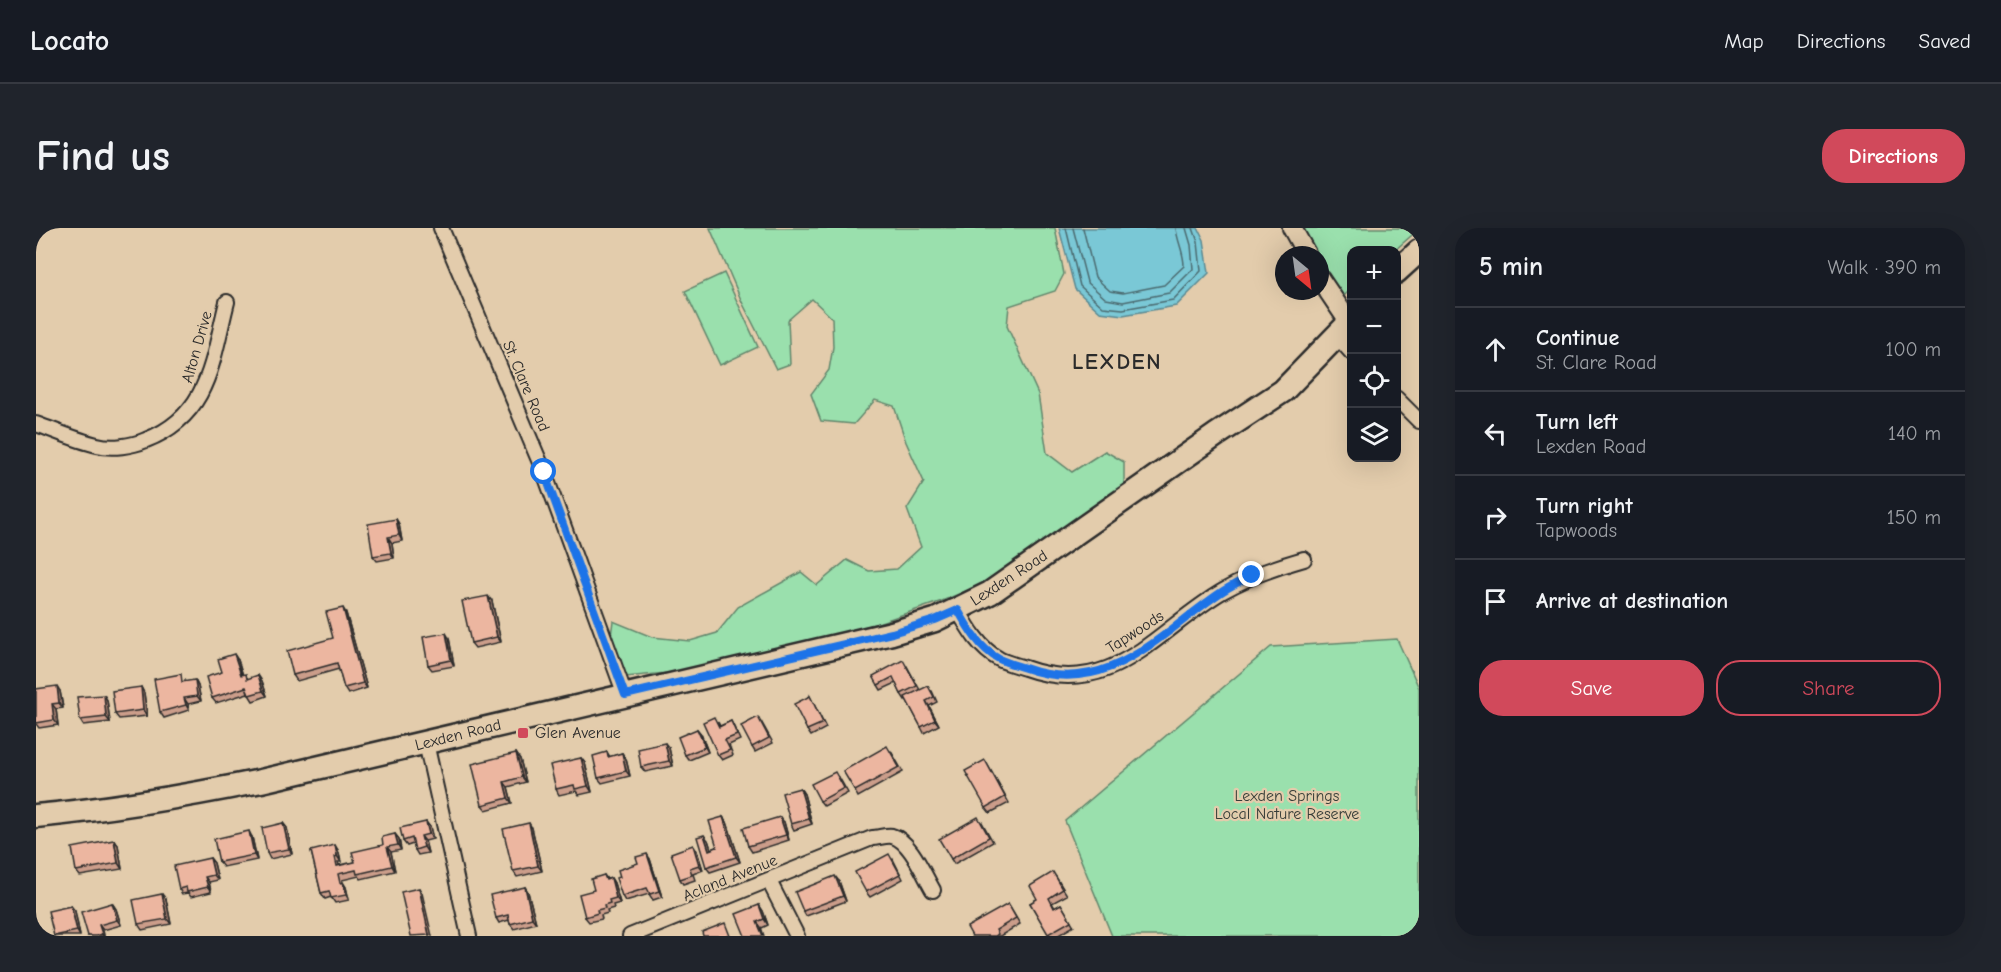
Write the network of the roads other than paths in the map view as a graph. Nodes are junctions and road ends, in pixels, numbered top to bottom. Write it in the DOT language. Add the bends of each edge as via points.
graph roads {
  1 [pos="441,228"];
  2 [pos="1292,228"];
  3 [pos="1302,246"];
  4 [pos="1419,251"];
  5 [pos="1401,267"];
  6 [pos="1329,295"];
  7 [pos="227,302"];
  8 [pos="1346,326"];
  9 [pos="1401,403"];
  10 [pos="1419,421"];
  11 [pos="36,424"];
  12 [pos="1304,559"];
  13 [pos="958,610"];
  14 [pos="625,695"];
  15 [pos="426,743"];
  16 [pos="36,816"];
  17 [pos="769,881"];
  18 [pos="933,890"];
  19 [pos="469,936"];
  20 [pos="630,936"];
  21 [pos="797,936"];
  1 -- 14 [label="street, St. Clare Road" via="544,472"];
  2 -- 3 [label="street"];
  4 -- 5 [label="main road"];
  6 -- 8 [label="street"];
  7 -- 11 [label="street, Alton Drive" via="204,388 193,408 163,434 121,447 99,446"];
  8 -- 13 [label="main road, Lexden Road" via="1283,391 990,593"];
  9 -- 10 [label="street"];
  12 -- 13 [label="street, Tapwoods" via="1252,575 1221,591 1141,651 1112,668 1083,675 1043,675 997,658 973,636"];
  13 -- 14 [label="main road, Lexden Road" via="892,633"];
  14 -- 15 [label="main road, Lexden Road"];
  15 -- 16 [label="main road, Lexden Road" via="179,798"];
  15 -- 19 [label="street"];
  17 -- 18 [label="street, Acland Avenue" via="872,838 890,836 902,840"];
  17 -- 20 [label="street, Acland Avenue"];
  17 -- 21 [label="street"];
}
